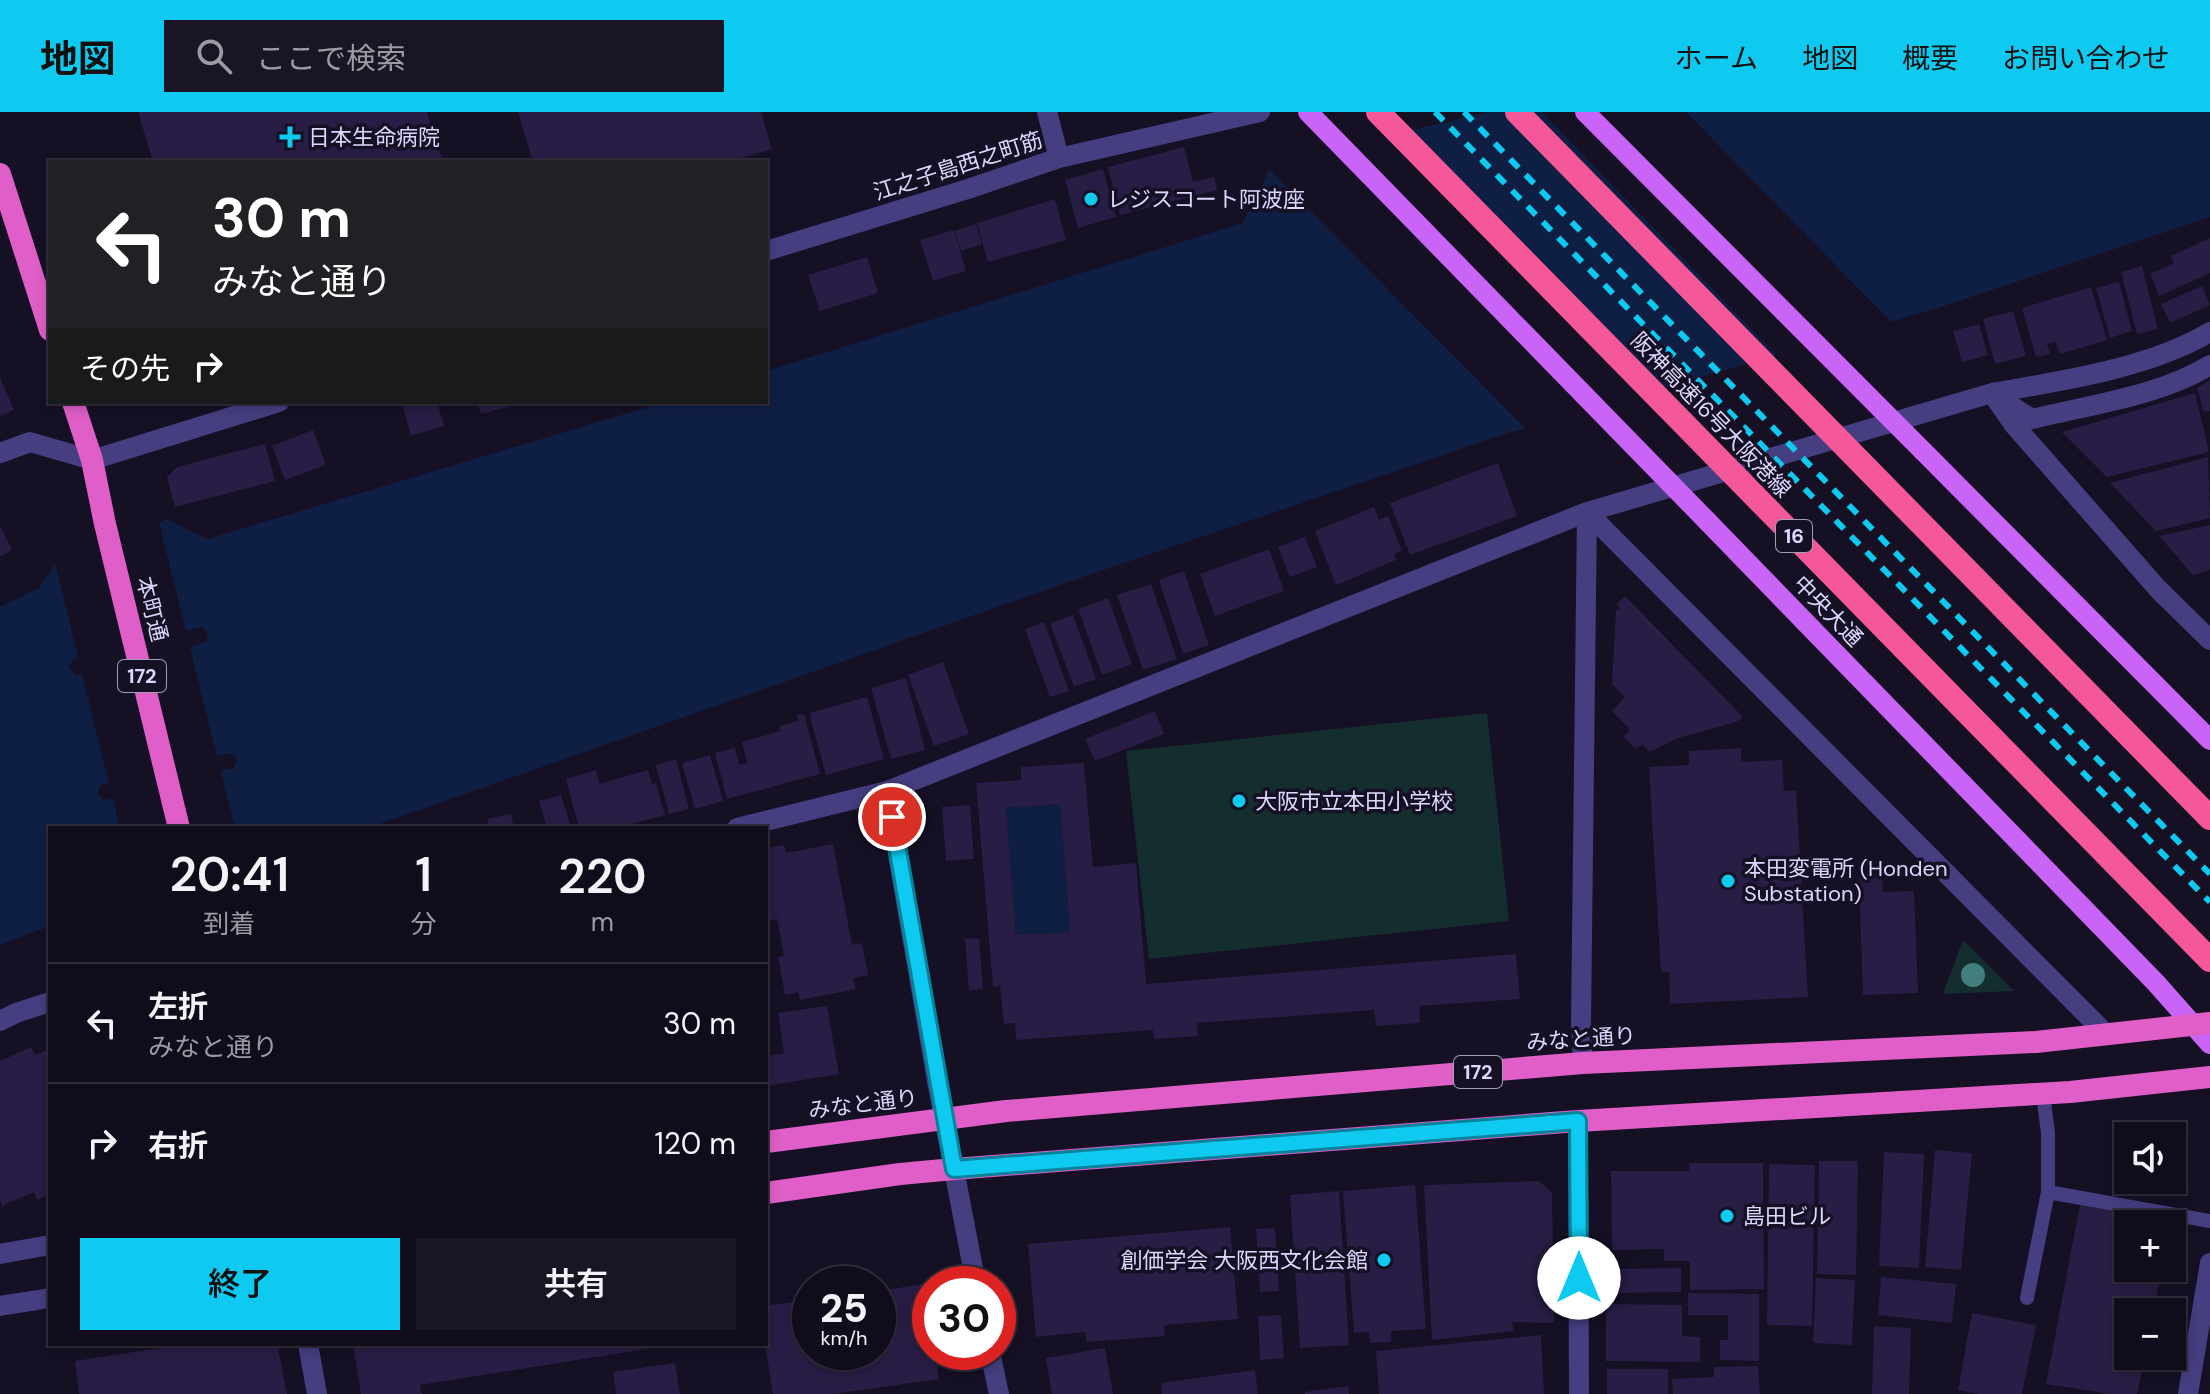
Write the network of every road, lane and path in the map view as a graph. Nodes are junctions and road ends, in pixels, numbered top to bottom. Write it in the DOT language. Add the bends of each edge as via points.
graph roads {
  1 [pos="1047,112"];
  2 [pos="1260,112"];
  3 [pos="1308,112"];
  4 [pos="1378,112"];
  5 [pos="1517,112"];
  6 [pos="1585,112"];
  7 [pos="1192,119"];
  8 [pos="1059,158"];
  9 [pos="0,174"];
  10 [pos="768,250"];
  11 [pos="48,324"];
  12 [pos="2210,332"];
  13 [pos="2210,365"];
  14 [pos="1992,393"];
  15 [pos="74,404"];
  16 [pos="273,404"];
  17 [pos="0,453"];
  18 [pos="92,460"];
  19 [pos="1587,512"];
  20 [pos="2210,640"];
  21 [pos="2210,740"];
  22 [pos="887,791"];
  23 [pos="2210,818"];
  24 [pos="179,826"];
  25 [pos="745,826"];
  26 [pos="2210,960"];
  27 [pos="48,1003"];
  28 [pos="0,1021"];
  29 [pos="2201,1023"];
  30 [pos="2107,1035"];
  31 [pos="2210,1044"];
  32 [pos="1583,1063"];
  33 [pos="2210,1077"];
  34 [pos="2043,1094"];
  35 [pos="946,1120"];
  36 [pos="1578,1121"];
  37 [pos="768,1142"];
  38 [pos="954,1169"];
  39 [pos="2048,1192"];
  40 [pos="768,1193"];
  41 [pos="2210,1221"];
  42 [pos="48,1245"];
  43 [pos="0,1254"];
  44 [pos="2210,1263"];
  45 [pos="973,1266"];
  46 [pos="48,1298"];
  47 [pos="2027,1298"];
  48 [pos="0,1306"];
  49 [pos="308,1346"];
  50 [pos="994,1370"];
  51 [pos="317,1394"];
  52 [pos="999,1394"];
  53 [pos="1579,1394"];
  54 [pos="2188,1394"];
  1 -- 8 [label="street"];
  2 -- 7 [label="street, 江之子島西之町筋"];
  3 -- 29 [label="main road, 中央大通, bridge"];
  4 -- 26 [label="highway, 阪神高速16号大阪港線 / 16, bridge"];
  5 -- 23 [label="highway, bridge"];
  6 -- 21 [label="main road, bridge"];
  7 -- 8 [label="street, 江之子島西之町筋"];
  8 -- 10 [label="street, 江之子島西之町筋"];
  9 -- 11 [label="highway"];
  12 -- 14 [label="street" via="2146,359"];
  13 -- 14 [label="street" via="2157,388 2032,419"];
  14 -- 19 [label="street"];
  14 -- 20 [label="street" via="2158,589"];
  15 -- 18 [label="highway, 本町通 / 172"];
  16 -- 18 [label="street"];
  17 -- 18 [label="street" via="30,442"];
  18 -- 24 [label="highway, 本町通 / 172"];
  19 -- 22 [label="street"];
  19 -- 30 [label="street"];
  19 -- 32 [label="street"];
  22 -- 25 [label="street"];
  22 -- 35 [label="street"];
  27 -- 28 [label="street"];
  29 -- 30 [label="highway, みなと通り / 172"];
  29 -- 31 [label="main road, 中央大通"];
  30 -- 32 [label="highway, みなと通り / 172"];
  32 -- 35 [label="highway, みなと通り / 172"];
  33 -- 34 [label="highway"];
  34 -- 36 [label="highway"];
  34 -- 39 [label="lane"];
  35 -- 37 [label="highway, みなと通り / 172"];
  35 -- 38 [label="street"];
  36 -- 38 [label="highway"];
  36 -- 53 [label="street"];
  38 -- 40 [label="highway"];
  38 -- 45 [label="street"];
  39 -- 41 [label="lane"];
  39 -- 47 [label="lane"];
  42 -- 43 [label="street"];
  44 -- 54 [label="street"];
  46 -- 48 [label="street"];
  49 -- 51 [label="street"];
  50 -- 52 [label="street"];
}
